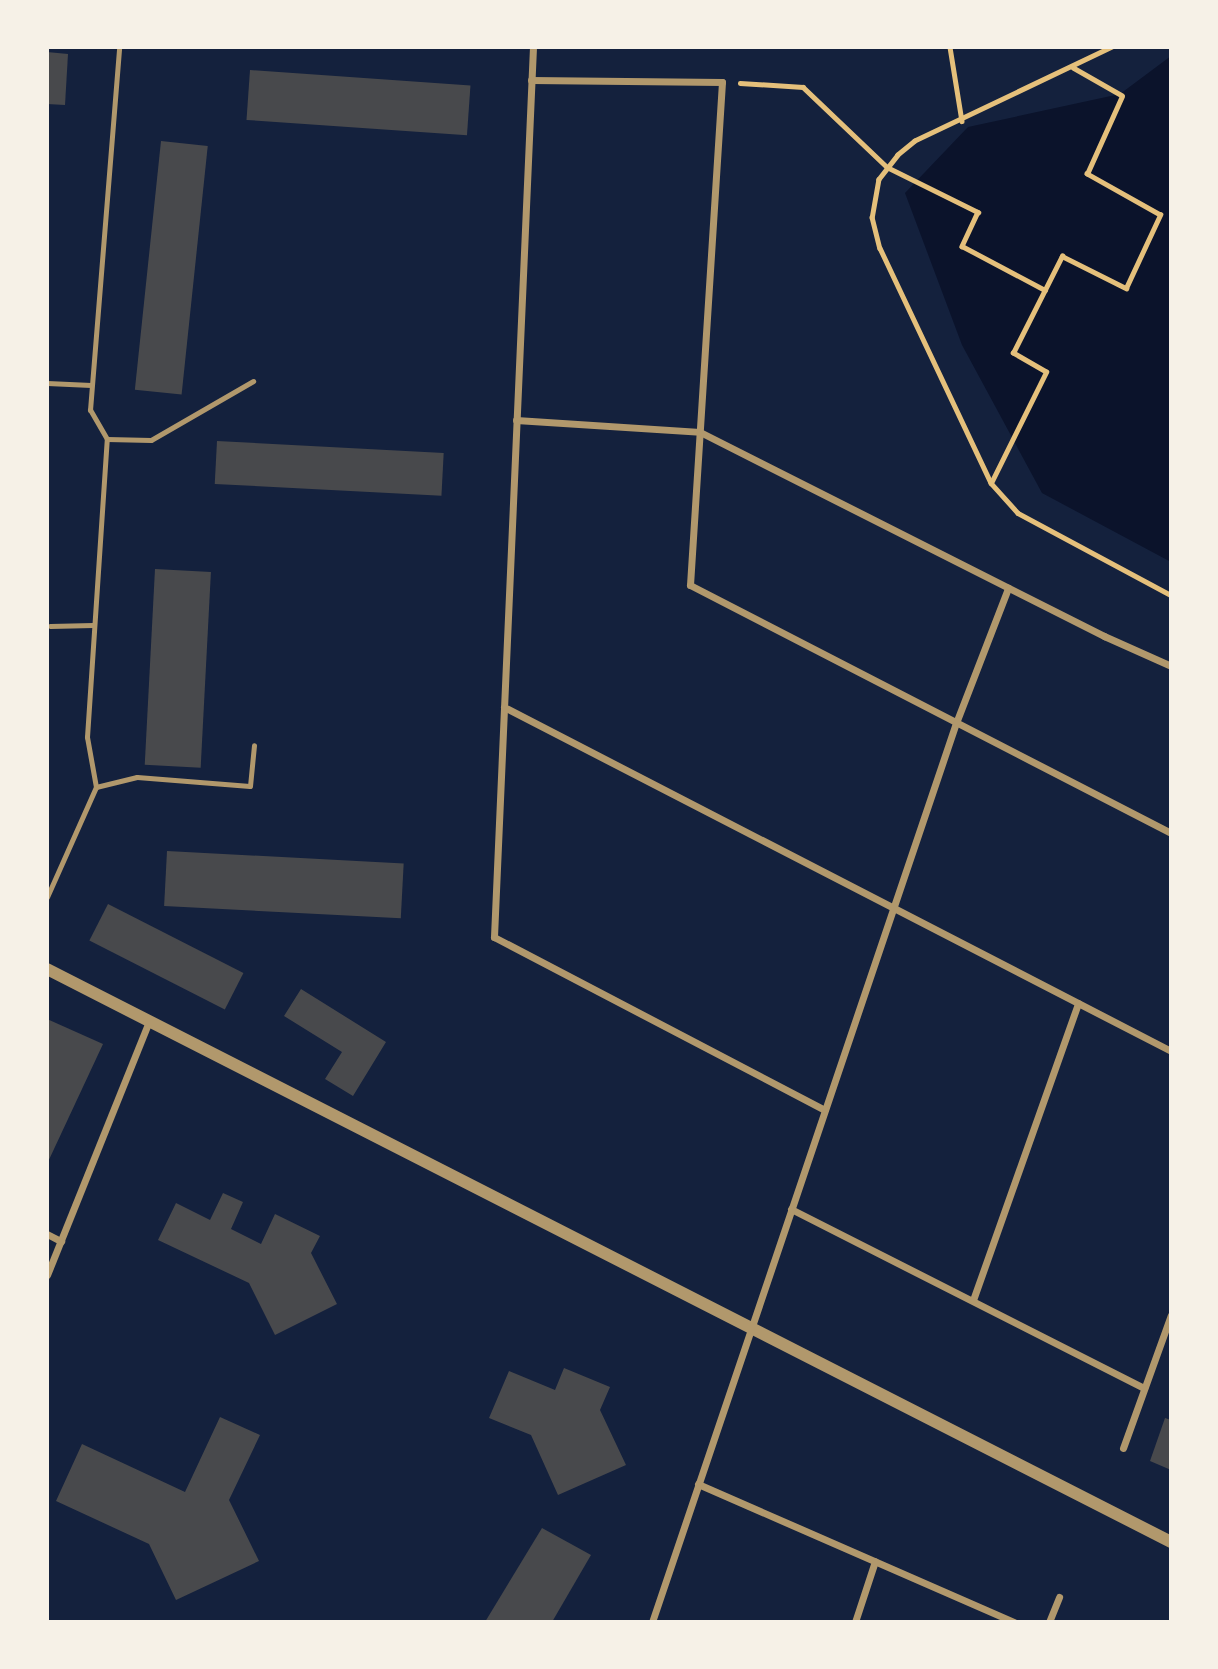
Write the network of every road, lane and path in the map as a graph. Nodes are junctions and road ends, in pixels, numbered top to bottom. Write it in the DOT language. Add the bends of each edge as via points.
graph roads {
  1 [pos="119,47"];
  2 [pos="533,47"];
  3 [pos="950,47"];
  4 [pos="1112,47"];
  5 [pos="1073,68"];
  6 [pos="531,80"];
  7 [pos="722,82"];
  8 [pos="962,121"];
  9 [pos="887,167"];
  10 [pos="1045,290"];
  11 [pos="253,381"];
  12 [pos="47,383"];
  13 [pos="91,385"];
  14 [pos="516,420"];
  15 [pos="700,432"];
  16 [pos="107,439"];
  17 [pos="991,483"];
  18 [pos="1008,588"];
  19 [pos="1171,595"];
  20 [pos="93,625"];
  21 [pos="50,626"];
  22 [pos="1171,666"];
  23 [pos="504,707"];
  24 [pos="956,723"];
  25 [pos="254,744"];
  26 [pos="96,787"];
  27 [pos="1171,833"];
  28 [pos="47,897"];
  29 [pos="893,908"];
  30 [pos="47,969"];
  31 [pos="1078,1003"];
  32 [pos="149,1021"];
  33 [pos="1171,1051"];
  34 [pos="825,1110"];
  35 [pos="791,1209"];
  36 [pos="47,1234"];
  37 [pos="61,1241"];
  38 [pos="47,1275"];
  39 [pos="973,1300"];
  40 [pos="1171,1315"];
  41 [pos="751,1328"];
  42 [pos="1144,1388"];
  43 [pos="1123,1448"];
  44 [pos="698,1485"];
  45 [pos="1171,1542"];
  46 [pos="875,1561"];
  47 [pos="1059,1597"];
  48 [pos="652,1622"];
  49 [pos="855,1622"];
  50 [pos="1014,1622"];
  51 [pos="1049,1622"];
  1 -- 13 [label="lane"];
  2 -- 6 [label="street"];
  3 -- 8 [label="path"];
  4 -- 5 [label="path"];
  5 -- 8 [label="path"];
  5 -- 10 [label="path" via="1122,96 1087,174 1160,215 1126,288 1062,256"];
  6 -- 7 [label="street"];
  6 -- 14 [label="street"];
  7 -- 9 [label="path" via="803,87"];
  7 -- 15 [label="street"];
  8 -- 9 [label="path" via="915,141"];
  9 -- 10 [label="path" via="978,212 962,246"];
  9 -- 17 [label="path" via="872,206 880,248"];
  10 -- 17 [label="path" via="1013,353 1046,372"];
  11 -- 16 [label="lane" via="151,440"];
  12 -- 13 [label="lane"];
  13 -- 16 [label="lane" via="90,410"];
  14 -- 15 [label="street"];
  14 -- 23 [label="street"];
  15 -- 18 [label="street"];
  15 -- 24 [label="street" via="690,585"];
  16 -- 20 [label="lane"];
  17 -- 19 [label="path" via="1018,513"];
  18 -- 22 [label="street"];
  18 -- 24 [label="street"];
  20 -- 21 [label="lane"];
  20 -- 26 [label="lane" via="88,737"];
  23 -- 29 [label="street"];
  23 -- 34 [label="street" via="494,937"];
  24 -- 27 [label="street"];
  24 -- 29 [label="street"];
  25 -- 26 [label="lane" via="250,786 137,777"];
  26 -- 28 [label="lane"];
  29 -- 31 [label="street"];
  29 -- 34 [label="street"];
  30 -- 32 [label="street"];
  31 -- 33 [label="street"];
  31 -- 39 [label="street"];
  32 -- 37 [label="street"];
  32 -- 41 [label="street"];
  34 -- 35 [label="street"];
  35 -- 39 [label="street"];
  35 -- 41 [label="street"];
  36 -- 37 [label="street"];
  37 -- 38 [label="street"];
  39 -- 42 [label="street"];
  40 -- 42 [label="street"];
  41 -- 44 [label="street"];
  41 -- 45 [label="street"];
  42 -- 43 [label="street"];
  44 -- 46 [label="street"];
  44 -- 48 [label="street"];
  46 -- 49 [label="street"];
  46 -- 50 [label="street"];
  47 -- 51 [label="street"];
}
